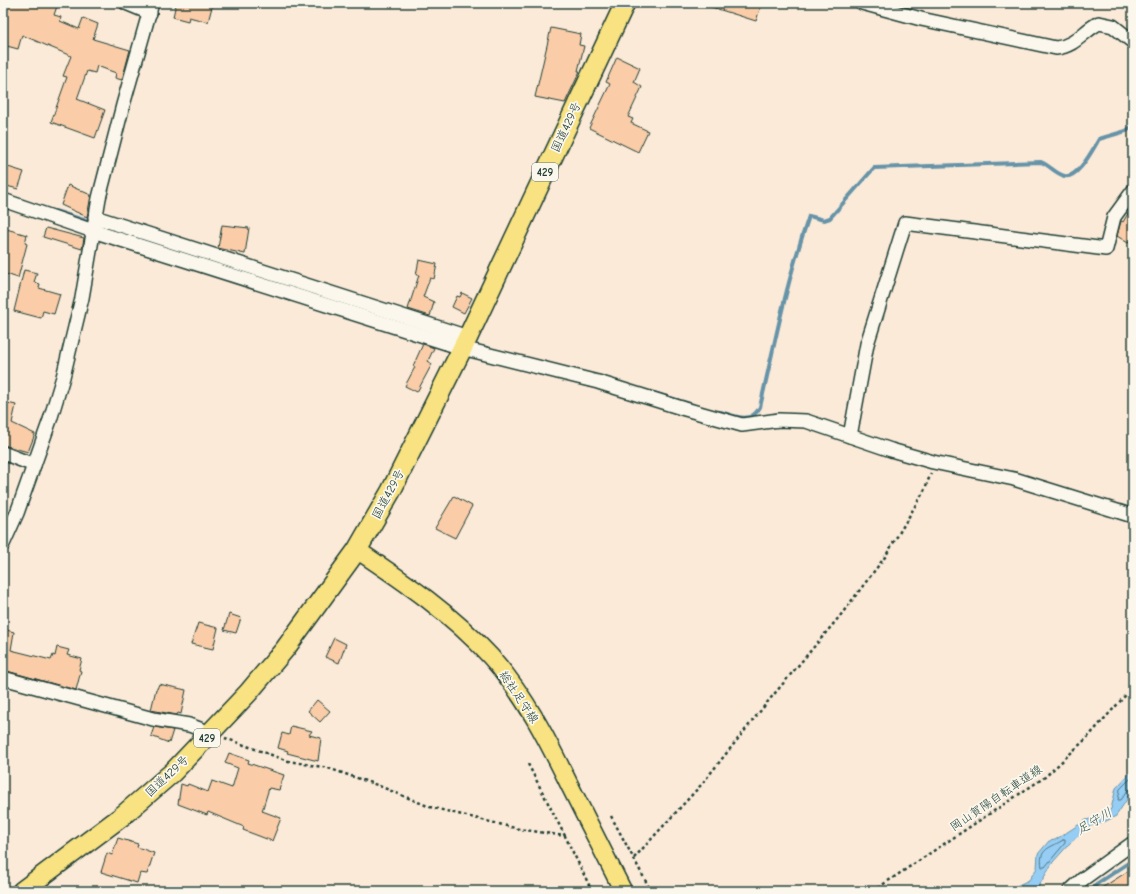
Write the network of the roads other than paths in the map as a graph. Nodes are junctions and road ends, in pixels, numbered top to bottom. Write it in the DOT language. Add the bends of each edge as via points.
graph roads {
  1 [pos="126,3"];
  2 [pos="625,3"];
  3 [pos="862,3"];
  4 [pos="151,8"];
  5 [pos="1133,42"];
  6 [pos="1133,191"];
  7 [pos="3,200"];
  8 [pos="94,224"];
  9 [pos="465,343"];
  10 [pos="850,436"];
  11 [pos="3,453"];
  12 [pos="34,465"];
  13 [pos="1133,516"];
  14 [pos="3,544"];
  15 [pos="357,550"];
  16 [pos="3,678"];
  17 [pos="212,733"];
  18 [pos="1133,843"];
  19 [pos="22,891"];
  20 [pos="623,891"];
  21 [pos="1070,891"];
  1 -- 4 [label="street"];
  2 -- 9 [label="highway, 国道429号 / 429"];
  3 -- 5 [label="street" via="921,19 1056,48 1075,42 1099,23 1112,26"];
  4 -- 8 [label="street" via="123,105"];
  6 -- 10 [label="street" via="1114,217 1106,248 904,223 867,344"];
  7 -- 8 [label="street"];
  8 -- 9 [label="street"];
  8 -- 12 [label="street" via="82,298 65,370"];
  9 -- 10 [label="street" via="742,425 779,420 806,421"];
  9 -- 15 [label="highway, 国道429号 / 429" via="391,490"];
  10 -- 13 [label="street" via="933,462 1014,479"];
  11 -- 12 [label="street"];
  12 -- 14 [label="street"];
  15 -- 17 [label="highway, 国道429号 / 429" via="285,649"];
  15 -- 20 [label="main road, 総社足守線" via="450,616 492,658 523,699 551,748"];
  16 -- 17 [label="street" via="153,720 189,725"];
  17 -- 19 [label="highway, 国道429号 / 429" via="173,772 121,817"];
  18 -- 21 [label="street"];
}
